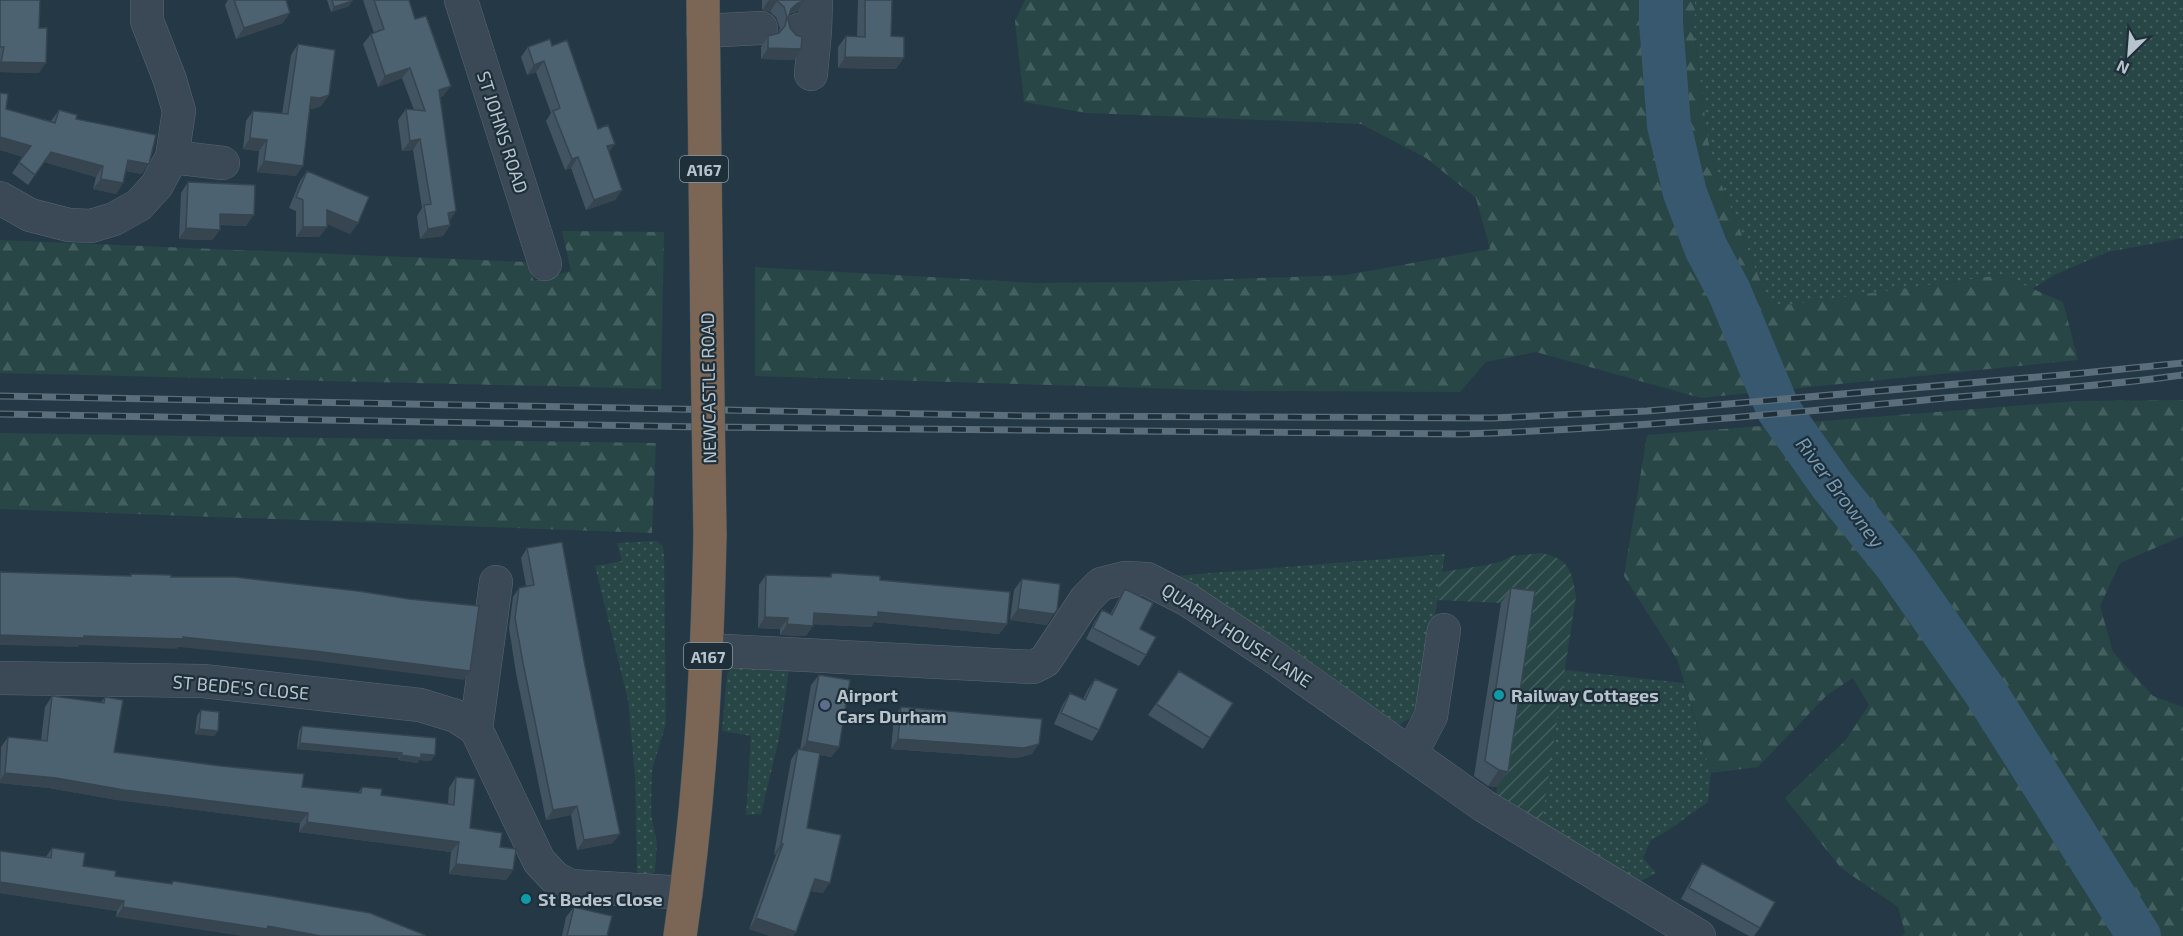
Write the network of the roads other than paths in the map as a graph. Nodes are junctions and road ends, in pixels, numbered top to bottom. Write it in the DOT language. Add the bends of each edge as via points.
graph roads {
  1 [pos="147,0"];
  2 [pos="461,0"];
  3 [pos="703,15"];
  4 [pos="810,20"];
  5 [pos="762,28"];
  6 [pos="811,74"];
  7 [pos="172,157"];
  8 [pos="223,163"];
  9 [pos="0,198"];
  10 [pos="545,264"];
  11 [pos="496,582"];
  12 [pos="1444,630"];
  13 [pos="708,650"];
  14 [pos="0,678"];
  15 [pos="476,729"];
  16 [pos="1410,752"];
  17 [pos="686,893"];
  18 [pos="680,936"];
  19 [pos="1699,936"];
  1 -- 7 [label="street" via="147,21 179,111"];
  2 -- 10 [label="street, ST JOHNS ROAD"];
  3 -- 5 [label="street"];
  3 -- 13 [label="highway, NEWCASTLE ROAD / A167, bridge"];
  4 -- 6 [label="street"];
  7 -- 8 [label="street"];
  7 -- 9 [label="street" via="157,185 139,205 91,226 30,215"];
  11 -- 15 [label="street"];
  12 -- 16 [label="street" via="1431,716"];
  13 -- 16 [label="street, QUARRY HOUSE LANE" via="1033,667 1045,661 1086,599 1101,584 1125,578 1148,579 1188,600"];
  13 -- 17 [label="highway, NEWCASTLE ROAD / A167"];
  14 -- 15 [label="street, ST BEDE'S CLOSE" via="203,681 420,705 456,716"];
  15 -- 17 [label="street" via="539,861 554,877 570,886"];
  16 -- 19 [label="street, QUARRY HOUSE LANE" via="1484,806"];
  17 -- 18 [label="highway, A167"];
}
